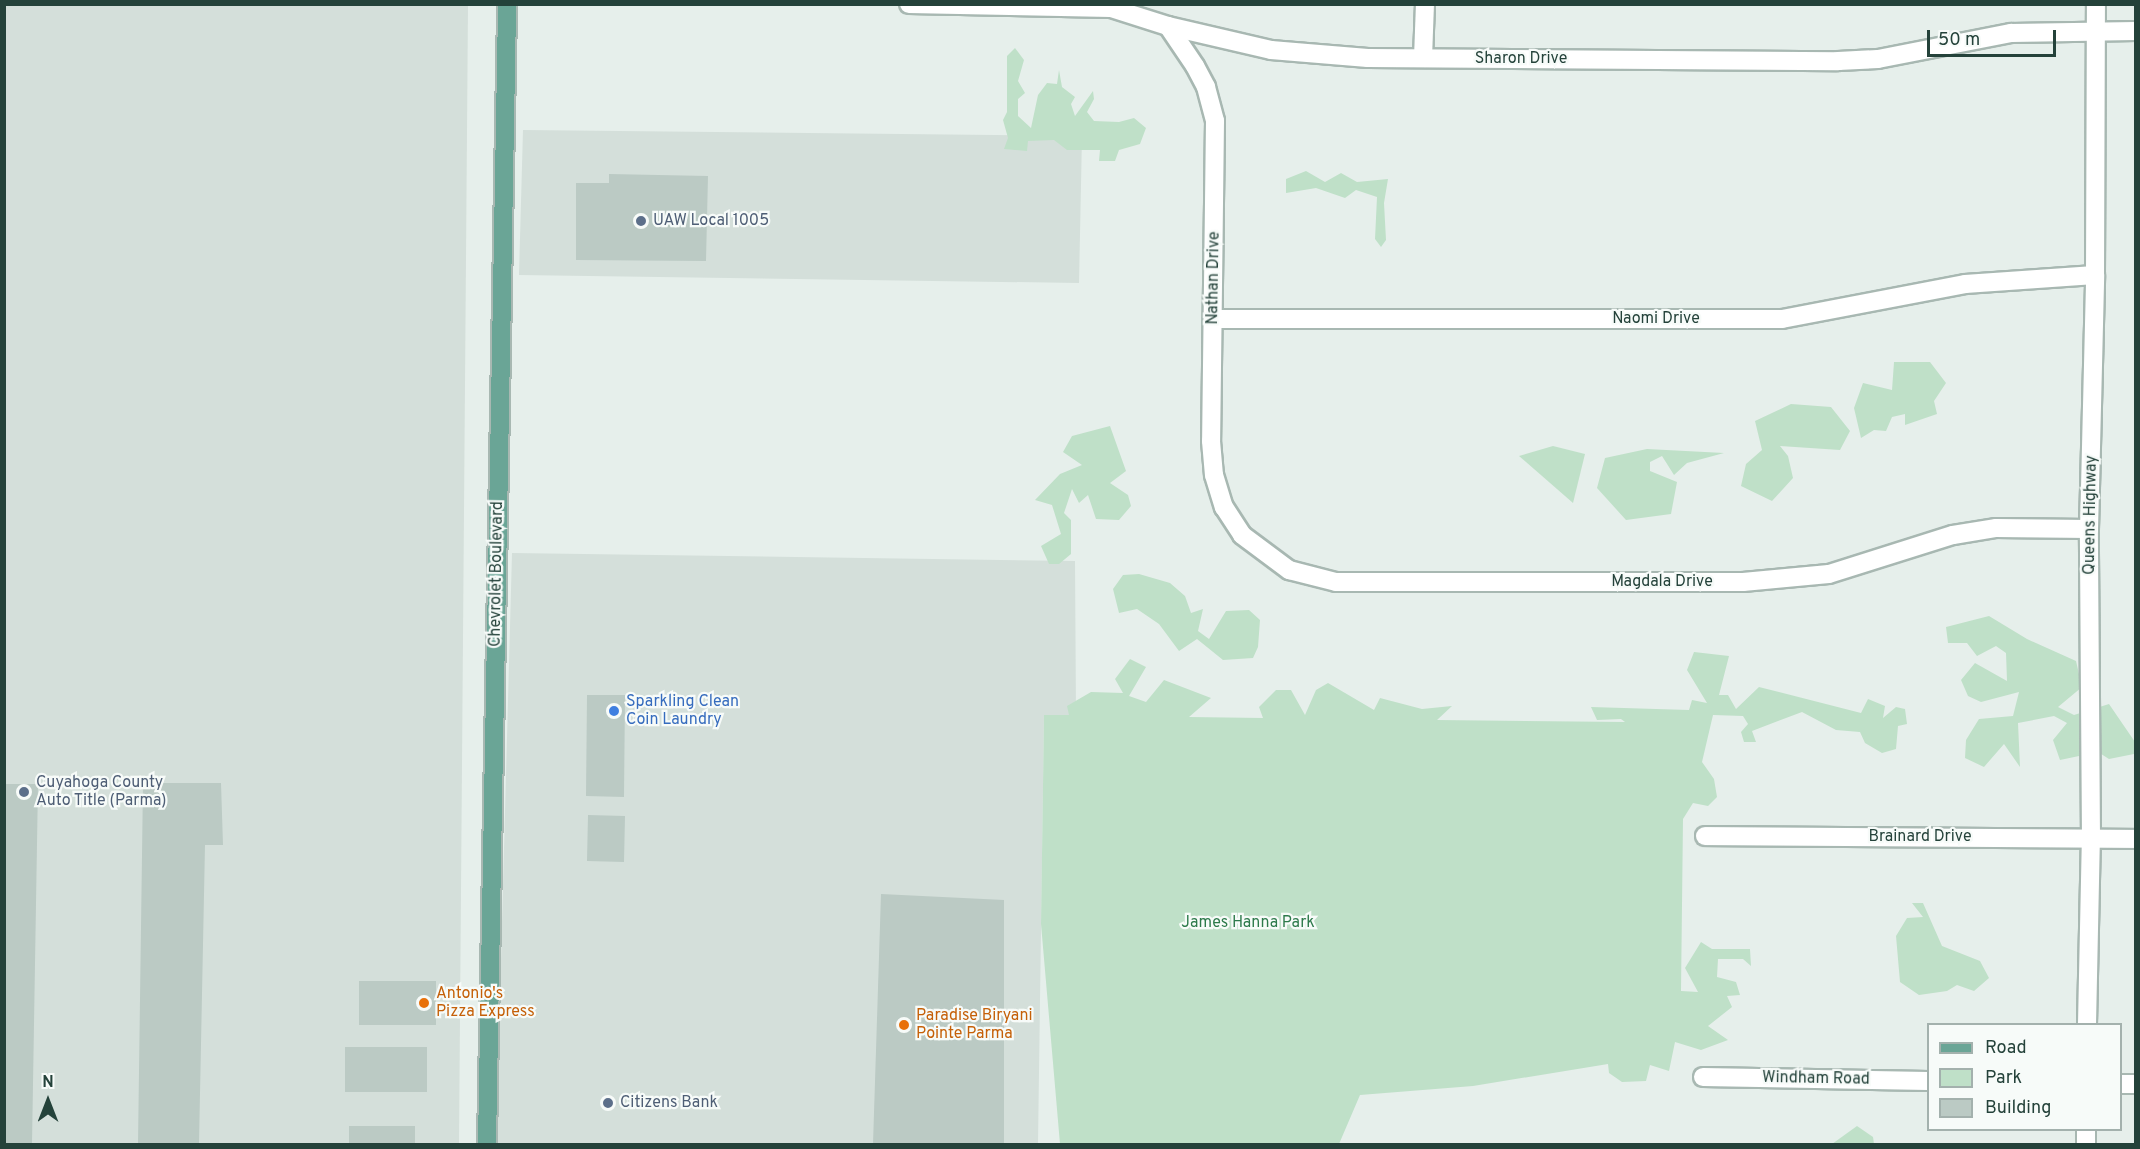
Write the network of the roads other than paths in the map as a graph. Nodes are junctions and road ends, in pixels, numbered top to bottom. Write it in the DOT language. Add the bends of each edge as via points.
graph roads {
  1 [pos="507,4"];
  2 [pos="909,4"];
  3 [pos="1425,4"];
  4 [pos="2096,4"];
  5 [pos="1168,27"];
  6 [pos="2096,31"];
  7 [pos="2136,31"];
  8 [pos="1424,58"];
  9 [pos="2095,275"];
  10 [pos="1213,319"];
  11 [pos="2089,529"];
  12 [pos="1242,535"];
  13 [pos="1705,836"];
  14 [pos="2091,839"];
  15 [pos="2136,839"];
  16 [pos="2087,1023"];
  17 [pos="1702,1077"];
  18 [pos="1927,1081"];
  19 [pos="487,1144"];
  1 -- 19 [label="main road, Chevrolet Boulevard"];
  2 -- 5 [label="street, Sharon Drive" via="1111,8"];
  3 -- 8 [label="street"];
  4 -- 6 [label="street, Queens Highway"];
  5 -- 8 [label="street, Sharon Drive" via="1302,54"];
  5 -- 10 [label="street, Nathan Drive" via="1206,87 1215,121"];
  6 -- 7 [label="street, Sharon Drive"];
  6 -- 8 [label="street, Sharon Drive" via="2011,33 1878,59 1838,61"];
  6 -- 9 [label="street, Queens Highway"];
  9 -- 10 [label="street, Naomi Drive" via="1965,284 1782,319"];
  9 -- 11 [label="street, Queens Highway"];
  10 -- 12 [label="street, Nathan Drive" via="1214,475 1224,507"];
  11 -- 12 [label="street, Magdala Drive" via="1996,528 1953,536 1829,574 1743,582 1336,582 1289,570"];
  11 -- 14 [label="street, Queens Highway"];
  13 -- 14 [label="street, Brainard Drive"];
  14 -- 15 [label="street, Brainard Drive"];
  14 -- 16 [label="street, Queens Highway"];
  17 -- 18 [label="street, Windham Road"];
}
